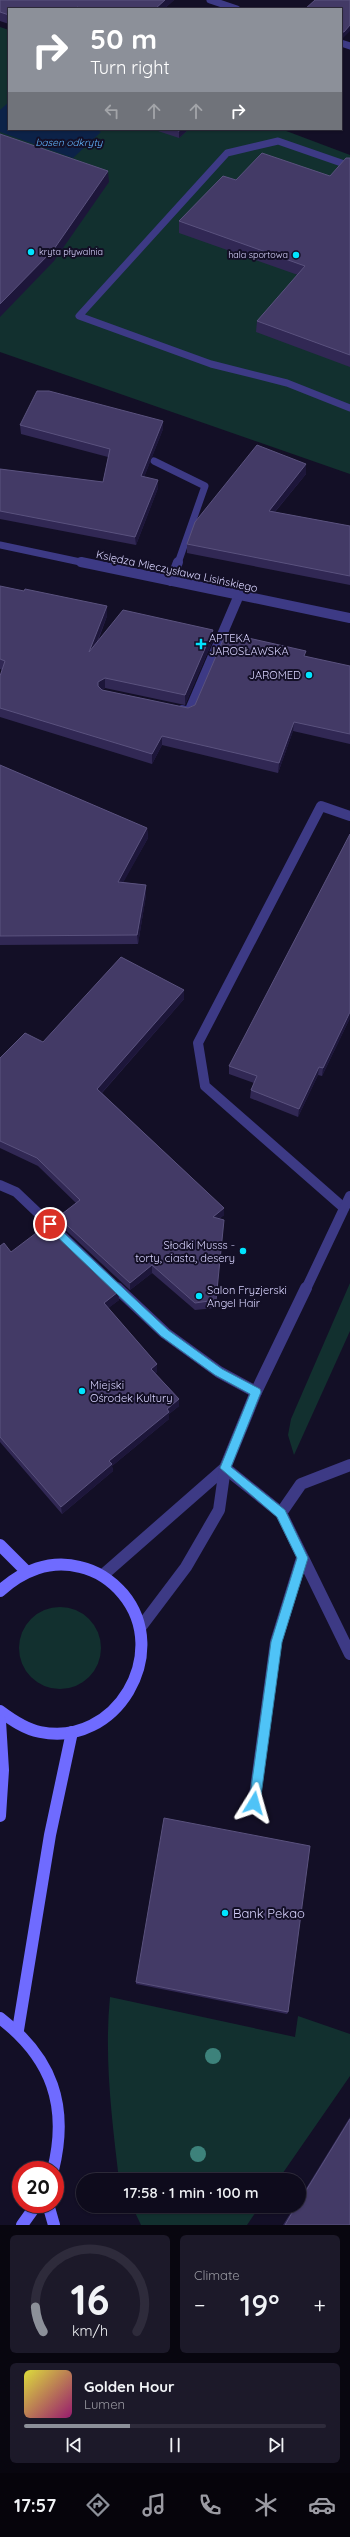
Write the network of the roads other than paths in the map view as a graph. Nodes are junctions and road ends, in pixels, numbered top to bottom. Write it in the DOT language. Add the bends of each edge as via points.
graph roads {
  1 [pos="210,0"];
  2 [pos="234,8"];
  3 [pos="350,166"];
  4 [pos="350,408"];
  5 [pos="154,461"];
  6 [pos="0,545"];
  7 [pos="171,581"];
  8 [pos="239,595"];
  9 [pos="350,618"];
  10 [pos="174,709"];
  11 [pos="350,816"];
  12 [pos="0,1185"];
  13 [pos="350,1196"];
  14 [pos="344,1208"];
  15 [pos="256,1392"];
  16 [pos="350,1465"];
  17 [pos="225,1468"];
  18 [pos="281,1513"];
  19 [pos="0,1545"];
  20 [pos="302,1558"];
  21 [pos="26,1571"];
  22 [pos="103,1576"];
  23 [pos="0,1590"];
  24 [pos="140,1628"];
  25 [pos="350,1654"];
  26 [pos="0,1711"];
  27 [pos="0,1720"];
  28 [pos="72,1732"];
  29 [pos="254,1803"];
  30 [pos="0,1816"];
  31 [pos="0,2018"];
  32 [pos="18,2030"];
  33 [pos="56,2161"];
  34 [pos="31,2213"];
  35 [pos="51,2213"];
  36 [pos="22,2225"];
  37 [pos="54,2225"];
  1 -- 2 [label="street"];
  3 -- 4 [label="street" via="278,141 227,153 79,316 211,364 287,383"];
  5 -- 7 [label="street" via="205,486"];
  6 -- 7 [label="street, Księdza Mieczysława Lisińskiego"];
  7 -- 8 [label="street, Księdza Mieczysława Lisińskiego"];
  8 -- 9 [label="street, Księdza Mieczysława Lisińskiego"];
  8 -- 10 [label="street" via="189,712"];
  11 -- 14 [label="street" via="321,806 198,1043 205,1086"];
  12 -- 15 [label="street" via="16,1192 165,1333 218,1372"];
  13 -- 14 [label="street"];
  14 -- 15 [label="street"];
  15 -- 17 [label="street"];
  16 -- 18 [label="street" via="301,1484"];
  17 -- 18 [label="street"];
  17 -- 22 [label="street" via="140,1539"];
  17 -- 24 [label="street" via="219,1510 186,1567"];
  18 -- 20 [label="street"];
  19 -- 21 [label="main road"];
  20 -- 25 [label="street"];
  20 -- 29 [label="street" via="276,1642"];
  21 -- 22 [label="main road" via="45,1565 65,1564 85,1567"];
  21 -- 23 [label="main road"];
  22 -- 24 [label="main road" via="124,1592 138,1615"];
  24 -- 28 [label="main road" via="143,1641 141,1666 132,1689 116,1709 96,1724"];
  26 -- 28 [label="main road" via="21,1726 46,1734"];
  27 -- 30 [label="main road" via="3,1770"];
  28 -- 32 [label="main road" via="50,1835"];
  31 -- 32 [label="main road"];
  32 -- 33 [label="main road" via="39,2054 54,2085 60,2120"];
  34 -- 36 [label="main road"];
  35 -- 37 [label="main road"];
}
